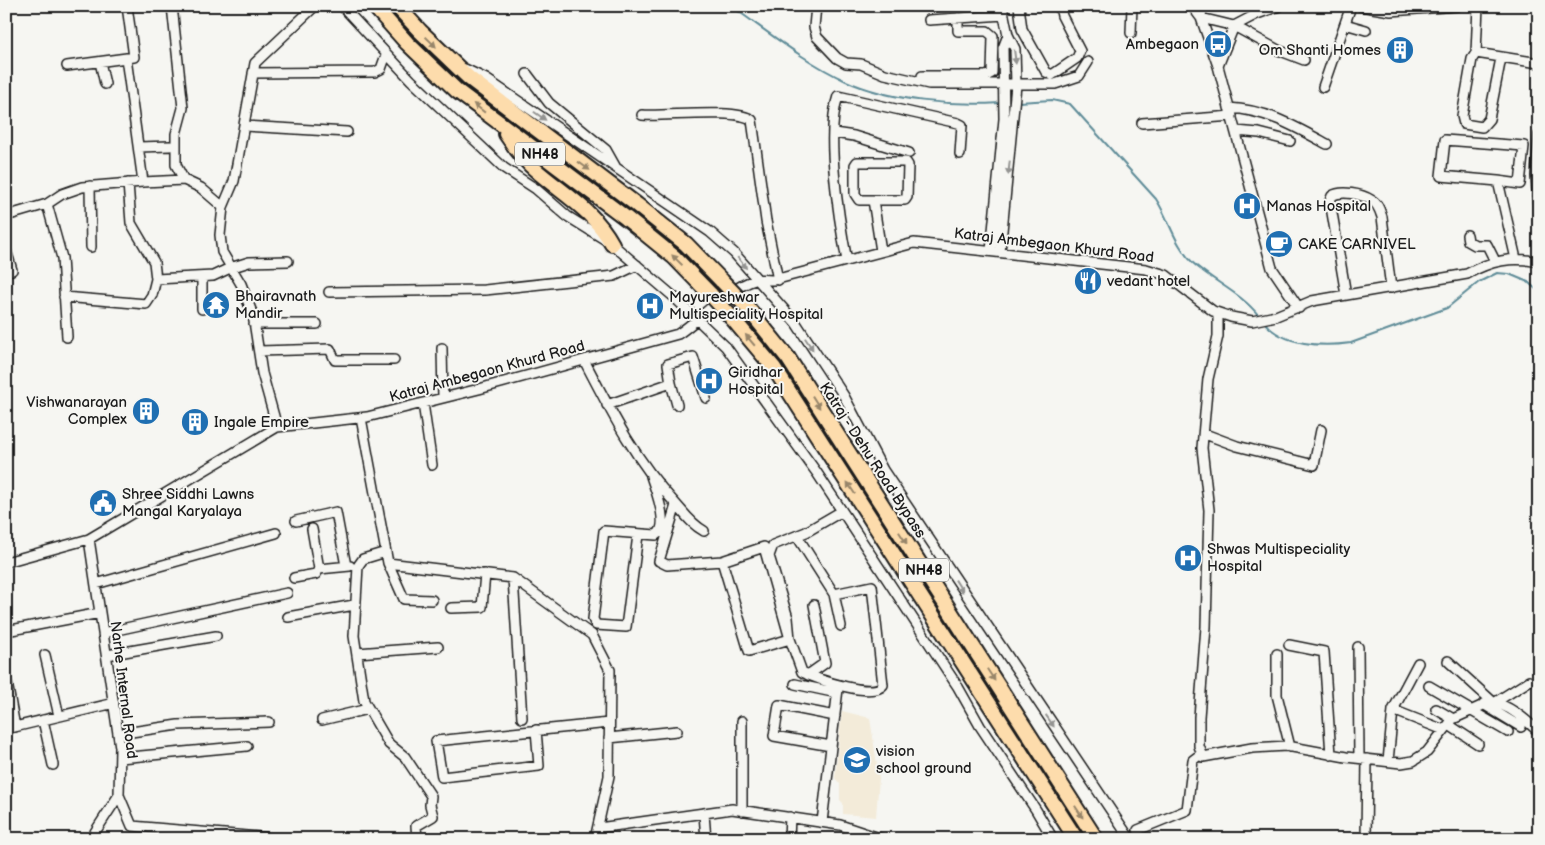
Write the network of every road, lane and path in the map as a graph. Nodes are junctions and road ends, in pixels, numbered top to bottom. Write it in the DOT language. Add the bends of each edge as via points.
graph roads {
  1 [pos="126,6"];
  2 [pos="172,6"];
  3 [pos="315,6"];
  4 [pos="342,6"];
  5 [pos="374,6"];
  6 [pos="398,6"];
  7 [pos="816,6"];
  8 [pos="987,6"];
  9 [pos="1019,6"];
  10 [pos="1060,6"];
  11 [pos="1132,6"];
  12 [pos="1192,6"];
  13 [pos="1202,6"];
  14 [pos="1279,6"];
  15 [pos="1351,6"];
  16 [pos="1360,6"];
  17 [pos="1457,6"];
  18 [pos="1478,6"];
  19 [pos="1003,10"];
  20 [pos="990,16"];
  21 [pos="958,18"];
  22 [pos="1201,18"];
  23 [pos="929,20"];
  24 [pos="1345,24"];
  25 [pos="1234,26"];
  26 [pos="1366,30"];
  27 [pos="1131,33"];
  28 [pos="1008,35"];
  29 [pos="1476,54"];
  30 [pos="386,55"];
  31 [pos="126,58"];
  32 [pos="1501,58"];
  33 [pos="1304,60"];
  34 [pos="100,62"];
  35 [pos="1088,62"];
  36 [pos="1539,63"];
  37 [pos="454,64"];
  38 [pos="68,66"];
  39 [pos="1218,66"];
  40 [pos="253,73"];
  41 [pos="527,74"];
  42 [pos="922,76"];
  43 [pos="105,84"];
  44 [pos="1323,87"];
  45 [pos="1016,88"];
  46 [pos="1004,89"];
  47 [pos="1230,112"];
  48 [pos="642,115"];
  49 [pos="498,123"];
  50 [pos="1142,123"];
  51 [pos="245,126"];
  52 [pos="1236,131"];
  53 [pos="347,132"];
  54 [pos="834,133"];
  55 [pos="1539,135"];
  56 [pos="1290,141"];
  57 [pos="1326,144"];
  58 [pos="170,146"];
  59 [pos="139,147"];
  60 [pos="909,153"];
  61 [pos="960,154"];
  62 [pos="615,167"];
  63 [pos="184,180"];
  64 [pos="1498,181"];
  65 [pos="144,182"];
  66 [pos="128,183"];
  67 [pos="90,186"];
  68 [pos="873,200"];
  69 [pos="46,204"];
  70 [pos="223,207"];
  71 [pos="6,216"];
  72 [pos="1539,219"];
  73 [pos="1467,235"];
  74 [pos="612,244"];
  75 [pos="91,247"];
  76 [pos="6,250"];
  77 [pos="881,251"];
  78 [pos="995,251"];
  79 [pos="1516,259"];
  80 [pos="288,261"];
  81 [pos="847,261"];
  82 [pos="1495,261"];
  83 [pos="1539,262"];
  84 [pos="637,265"];
  85 [pos="230,268"];
  86 [pos="6,271"];
  87 [pos="202,277"];
  88 [pos="156,279"];
  89 [pos="756,280"];
  90 [pos="778,280"];
  91 [pos="1392,288"];
  92 [pos="329,292"];
  93 [pos="1346,296"];
  94 [pos="64,297"];
  95 [pos="1299,308"];
  96 [pos="202,309"];
  97 [pos="1218,313"];
  98 [pos="698,321"];
  99 [pos="254,324"];
  100 [pos="317,324"];
  101 [pos="67,336"];
  102 [pos="442,348"];
  103 [pos="259,351"];
  104 [pos="394,360"];
  105 [pos="584,360"];
  106 [pos="671,383"];
  107 [pos="443,398"];
  108 [pos="706,398"];
  109 [pos="423,403"];
  110 [pos="607,405"];
  111 [pos="677,405"];
  112 [pos="361,418"];
  113 [pos="277,427"];
  114 [pos="1321,430"];
  115 [pos="1205,434"];
  116 [pos="432,466"];
  117 [pos="651,476"];
  118 [pos="676,505"];
  119 [pos="842,511"];
  120 [pos="296,520"];
  121 [pos="312,529"];
  122 [pos="704,531"];
  123 [pos="276,533"];
  124 [pos="638,534"];
  125 [pos="797,536"];
  126 [pos="89,539"];
  127 [pos="386,552"];
  128 [pos="722,561"];
  129 [pos="6,562"];
  130 [pos="388,563"];
  131 [pos="346,566"];
  132 [pos="358,566"];
  133 [pos="318,570"];
  134 [pos="485,574"];
  135 [pos="294,578"];
  136 [pos="513,578"];
  137 [pos="96,584"];
  138 [pos="286,593"];
  139 [pos="834,594"];
  140 [pos="432,600"];
  141 [pos="354,605"];
  142 [pos="814,605"];
  143 [pos="451,608"];
  144 [pos="100,613"];
  145 [pos="288,617"];
  146 [pos="841,626"];
  147 [pos="6,631"];
  148 [pos="103,633"];
  149 [pos="216,636"];
  150 [pos="790,639"];
  151 [pos="1289,645"];
  152 [pos="438,646"];
  153 [pos="1358,647"];
  154 [pos="356,653"];
  155 [pos="1277,654"];
  156 [pos="45,655"];
  157 [pos="107,655"];
  158 [pos="1448,661"];
  159 [pos="1418,663"];
  160 [pos="808,675"];
  161 [pos="6,677"];
  162 [pos="1529,681"];
  163 [pos="795,684"];
  164 [pos="1430,686"];
  165 [pos="114,703"];
  166 [pos="1494,703"];
  167 [pos="1483,704"];
  168 [pos="1436,708"];
  169 [pos="368,709"];
  170 [pos="1393,710"];
  171 [pos="1470,710"];
  172 [pos="59,716"];
  173 [pos="835,716"];
  174 [pos="522,718"];
  175 [pos="43,720"];
  176 [pos="322,720"];
  177 [pos="742,721"];
  178 [pos="269,722"];
  179 [pos="610,724"];
  180 [pos="1449,724"];
  181 [pos="1521,727"];
  182 [pos="1537,727"];
  183 [pos="10,728"];
  184 [pos="536,730"];
  185 [pos="677,731"];
  186 [pos="1508,732"];
  187 [pos="118,734"];
  188 [pos="609,738"];
  189 [pos="1478,744"];
  190 [pos="247,746"];
  191 [pos="831,746"];
  192 [pos="1290,747"];
  193 [pos="1201,754"];
  194 [pos="1331,755"];
  195 [pos="120,758"];
  196 [pos="1363,759"];
  197 [pos="1388,761"];
  198 [pos="53,765"];
  199 [pos="120,795"];
  200 [pos="742,811"];
  201 [pos="704,814"];
  202 [pos="790,817"];
  203 [pos="822,822"];
  204 [pos="599,828"];
  205 [pos="1138,830"];
  206 [pos="226,836"];
  207 [pos="94,839"];
  208 [pos="283,839"];
  209 [pos="417,839"];
  210 [pos="595,839"];
  211 [pos="706,839"];
  212 [pos="789,839"];
  213 [pos="882,839"];
  214 [pos="1052,839"];
  215 [pos="1076,839"];
  216 [pos="1096,839"];
  217 [pos="1130,839"];
  218 [pos="1366,839"];
  1 -- 31 [label="street" via="134,57"];
  2 -- 63 [label="street" via="183,108 176,134 176,165"];
  3 -- 40 [label="street" via="255,63"];
  4 -- 30 [label="street"];
  49 -- 5 [label="highway, NH48, one-way" via="407,43"];
  6 -- 37 [label="highway, NH48, one-way"];
  7 -- 46 [label="street" via="814,27 817,37 846,63 861,64 885,74 929,84"];
  8 -- 20 [label="street"];
  9 -- 10 [label="street" via="1022,29 1046,72 1052,75 1077,58 1080,52"];
  11 -- 27 [label="street"];
  12 -- 22 [label="street"];
  13 -- 22 [label="street"];
  14 -- 25 [label="street"];
  15 -- 24 [label="street"];
  16 -- 17 [label="street" via="1391,11"];
  18 -- 29 [label="street"];
  19 -- 20 [label="street"];
  19 -- 28 [label="street"];
  20 -- 21 [label="street"];
  21 -- 23 [label="street"];
  21 -- 42 [label="street" via="958,31 987,32 993,36 992,73 986,76"];
  22 -- 25 [label="street"];
  22 -- 39 [label="street"];
  24 -- 26 [label="street"];
  24 -- 44 [label="street"];
  25 -- 33 [label="street"];
  25 -- 39 [label="street"];
  28 -- 45 [label="street, one-way" via="1015,49"];
  28 -- 46 [label="street" via="1003,48"];
  29 -- 32 [label="street"];
  29 -- 32 [label="street" via="1472,60 1462,116 1464,124 1482,127 1489,119"];
  30 -- 40 [label="street" via="381,69 375,72"];
  30 -- 74 [label="street" via="504,168 536,189 567,216"];
  31 -- 34 [label="street"];
  31 -- 59 [label="street"];
  32 -- 36 [label="street"];
  34 -- 38 [label="street"];
  34 -- 43 [label="street"];
  35 -- 45 [label="street" via="1079,76 1072,80"];
  37 -- 62 [label="street, one-way" via="486,79"];
  37 -- 216 [label="highway, Katraj - Dehu Road Bypass / NH48, one-way, bridge" via="686,244 746,306 788,358"];
  39 -- 47 [label="street"];
  40 -- 51 [label="street"];
  41 -- 62 [label="street" via="549,103 606,150"];
  45 -- 46 [label="street"];
  45 -- 78 [label="street, one-way"];
  46 -- 78 [label="street"];
  47 -- 50 [label="street"];
  47 -- 52 [label="street"];
  47 -- 57 [label="street" via="1250,109 1266,113"];
  48 -- 90 [label="street" via="730,115 752,120"];
  49 -- 74 [label="highway" via="518,151 537,171 581,206 605,231"];
  215 -- 49 [label="highway, NH48, one-way, bridge" via="774,368 674,257"];
  51 -- 53 [label="street"];
  51 -- 70 [label="street" via="234,181"];
  52 -- 56 [label="street"];
  52 -- 95 [label="street" via="1272,268"];
  54 -- 60 [label="street"];
  54 -- 61 [label="street" via="834,108 838,96 958,123 962,125"];
  54 -- 81 [label="street" via="837,197"];
  55 -- 72 [label="street" via="1536,176"];
  58 -- 59 [label="street"];
  59 -- 65 [label="street"];
  62 -- 89 [label="street, one-way" via="710,232 734,253"];
  63 -- 65 [label="street"];
  63 -- 70 [label="street" via="202,188"];
  64 -- 64 [label="street" via="1441,176 1445,140 1524,146 1520,184"];
  64 -- 79 [label="street"];
  65 -- 66 [label="street"];
  66 -- 67 [label="street"];
  66 -- 88 [label="street" via="131,223 154,262"];
  67 -- 69 [label="street" via="71,190"];
  67 -- 75 [label="street"];
  68 -- 68 [label="street" via="856,198 857,162 906,162 905,200"];
  68 -- 77 [label="street"];
  69 -- 71 [label="street"];
  69 -- 94 [label="street" via="59,245"];
  70 -- 85 [label="street" via="220,235 222,252"];
  73 -- 82 [label="street" via="1468,241 1475,245 1487,245"];
  74 -- 84 [label="street"];
  76 -- 86 [label="street" via="12,270"];
  77 -- 78 [label="street, Katraj Ambegaon Khurd Road" via="914,242"];
  77 -- 81 [label="street, Katraj Ambegaon Khurd Road"];
  78 -- 97 [label="street, Katraj Ambegaon Khurd Road" via="1146,269 1166,275"];
  79 -- 82 [label="street, Katraj Ambegaon Khurd Road"];
  79 -- 83 [label="street, Katraj Ambegaon Khurd Road"];
  80 -- 85 [label="street" via="249,262"];
  81 -- 90 [label="street, Katraj Ambegaon Khurd Road"];
  82 -- 91 [label="street, Katraj Ambegaon Khurd Road" via="1467,274"];
  84 -- 92 [label="street" via="614,276 485,290"];
  84 -- 98 [label="street"];
  85 -- 87 [label="street"];
  85 -- 99 [label="street" via="241,284"];
  87 -- 88 [label="street"];
  87 -- 96 [label="street"];
  88 -- 94 [label="street" via="152,296 146,304"];
  89 -- 90 [label="street, Katraj Ambegaon Khurd Road"];
  89 -- 98 [label="street, Katraj Ambegaon Khurd Road" via="736,289"];
  89 -- 217 [label="street, one-way" via="796,323 844,396 883,470"];
  91 -- 93 [label="street, Katraj Ambegaon Khurd Road"];
  91 -- 93 [label="street" via="1378,207 1372,200 1336,193 1330,201"];
  93 -- 95 [label="street, Katraj Ambegaon Khurd Road" via="1312,302"];
  94 -- 101 [label="street"];
  95 -- 97 [label="street, Katraj Ambegaon Khurd Road" via="1252,321"];
  97 -- 115 [label="street" via="1218,336 1208,379"];
  98 -- 105 [label="street, Katraj Ambegaon Khurd Road" via="678,334"];
  98 -- 119 [label="street" via="735,360"];
  99 -- 100 [label="street"];
  99 -- 103 [label="street"];
  102 -- 107 [label="street"];
  103 -- 104 [label="street" via="330,349 335,360"];
  103 -- 113 [label="street"];
  105 -- 107 [label="street, Katraj Ambegaon Khurd Road"];
  105 -- 110 [label="street"];
  106 -- 108 [label="street" via="668,364 693,357"];
  106 -- 110 [label="street"];
  106 -- 111 [label="street"];
  107 -- 109 [label="street, Katraj Ambegaon Khurd Road"];
  109 -- 112 [label="street, Katraj Ambegaon Khurd Road"];
  109 -- 116 [label="street"];
  110 -- 117 [label="street"];
  112 -- 113 [label="street, Katraj Ambegaon Khurd Road"];
  112 -- 127 [label="street"];
  113 -- 126 [label="street"];
  114 -- 115 [label="street" via="1314,465 1237,446"];
  115 -- 193 [label="street" via="1202,448 1209,510 1206,628 1199,717"];
  117 -- 118 [label="street"];
  117 -- 124 [label="street" via="663,517 662,528 656,535"];
  118 -- 122 [label="street" via="696,527"];
  118 -- 128 [label="street" via="659,561 667,565"];
  119 -- 125 [label="street"];
  119 -- 214 [label="street"];
  120 -- 131 [label="street" via="336,512"];
  121 -- 133 [label="street"];
  123 -- 137 [label="street"];
  124 -- 124 [label="street" via="608,530 603,534 593,619 596,625 626,627"];
  125 -- 139 [label="street"];
  125 -- 150 [label="street" via="769,550 788,618"];
  126 -- 129 [label="street"];
  126 -- 137 [label="street, Narhe Internal Road"];
  127 -- 130 [label="street"];
  127 -- 132 [label="street" via="363,559"];
  128 -- 150 [label="street" via="749,651"];
  128 -- 150 [label="street" via="764,547"];
  130 -- 134 [label="street"];
  130 -- 140 [label="street" via="404,600"];
  131 -- 132 [label="street"];
  131 -- 133 [label="street"];
  132 -- 141 [label="street"];
  133 -- 135 [label="street" via="316,574"];
  134 -- 136 [label="street"];
  134 -- 143 [label="street" via="482,607"];
  136 -- 174 [label="street"];
  136 -- 179 [label="street" via="592,636 610,670"];
  137 -- 144 [label="street, Narhe Internal Road"];
  138 -- 148 [label="street"];
  139 -- 146 [label="street"];
  139 -- 160 [label="street" via="868,585 874,589 883,685 875,691 860,690"];
  141 -- 145 [label="street"];
  141 -- 154 [label="street"];
  142 -- 160 [label="street" via="825,663"];
  144 -- 147 [label="street"];
  144 -- 148 [label="street, Narhe Internal Road"];
  148 -- 157 [label="street, Narhe Internal Road"];
  149 -- 157 [label="street"];
  150 -- 160 [label="street" via="799,667"];
  151 -- 194 [label="street" via="1324,652"];
  152 -- 154 [label="street"];
  153 -- 196 [label="street"];
  154 -- 169 [label="street"];
  155 -- 192 [label="street" via="1277,695"];
  156 -- 172 [label="street"];
  157 -- 165 [label="street, Narhe Internal Road"];
  158 -- 166 [label="street"];
  159 -- 170 [label="street"];
  161 -- 183 [label="street"];
  162 -- 166 [label="street"];
  163 -- 173 [label="street" via="838,691"];
  164 -- 171 [label="street"];
  165 -- 172 [label="street"];
  165 -- 187 [label="street, Narhe Internal Road"];
  166 -- 167 [label="street"];
  166 -- 182 [label="street"];
  167 -- 171 [label="street"];
  167 -- 181 [label="street"];
  168 -- 180 [label="street"];
  169 -- 176 [label="street"];
  169 -- 209 [label="street" via="389,744 405,757 431,796 433,816 416,826"];
  170 -- 180 [label="street"];
  170 -- 197 [label="street"];
  171 -- 180 [label="street"];
  171 -- 186 [label="street"];
  172 -- 175 [label="street"];
  173 -- 191 [label="street"];
  173 -- 191 [label="street" via="779,705 774,736"];
  175 -- 183 [label="street"];
  175 -- 198 [label="street"];
  177 -- 200 [label="street"];
  178 -- 187 [label="street" via="178,725"];
  179 -- 184 [label="street"];
  179 -- 188 [label="street"];
  180 -- 189 [label="street"];
  180 -- 197 [label="street" via="1422,758 1401,763"];
  184 -- 184 [label="street" via="539,766 442,777 436,741"];
  185 -- 188 [label="street"];
  187 -- 195 [label="street, Narhe Internal Road"];
  188 -- 204 [label="street" via="609,776"];
  190 -- 195 [label="street"];
  191 -- 203 [label="street"];
  192 -- 193 [label="street" via="1252,748 1202,757"];
  192 -- 194 [label="street"];
  193 -- 205 [label="street" via="1193,760 1187,810"];
  194 -- 196 [label="street"];
  195 -- 199 [label="street, Narhe Internal Road"];
  196 -- 197 [label="street"];
  196 -- 218 [label="street"];
  199 -- 206 [label="street" via="132,826"];
  199 -- 207 [label="street" via="95,832"];
  200 -- 201 [label="street" via="732,809"];
  200 -- 202 [label="street"];
  201 -- 204 [label="street"];
  201 -- 211 [label="street"];
  202 -- 203 [label="street"];
  202 -- 212 [label="street"];
  203 -- 213 [label="street"];
  204 -- 210 [label="street"];
  206 -- 208 [label="street"];
}
